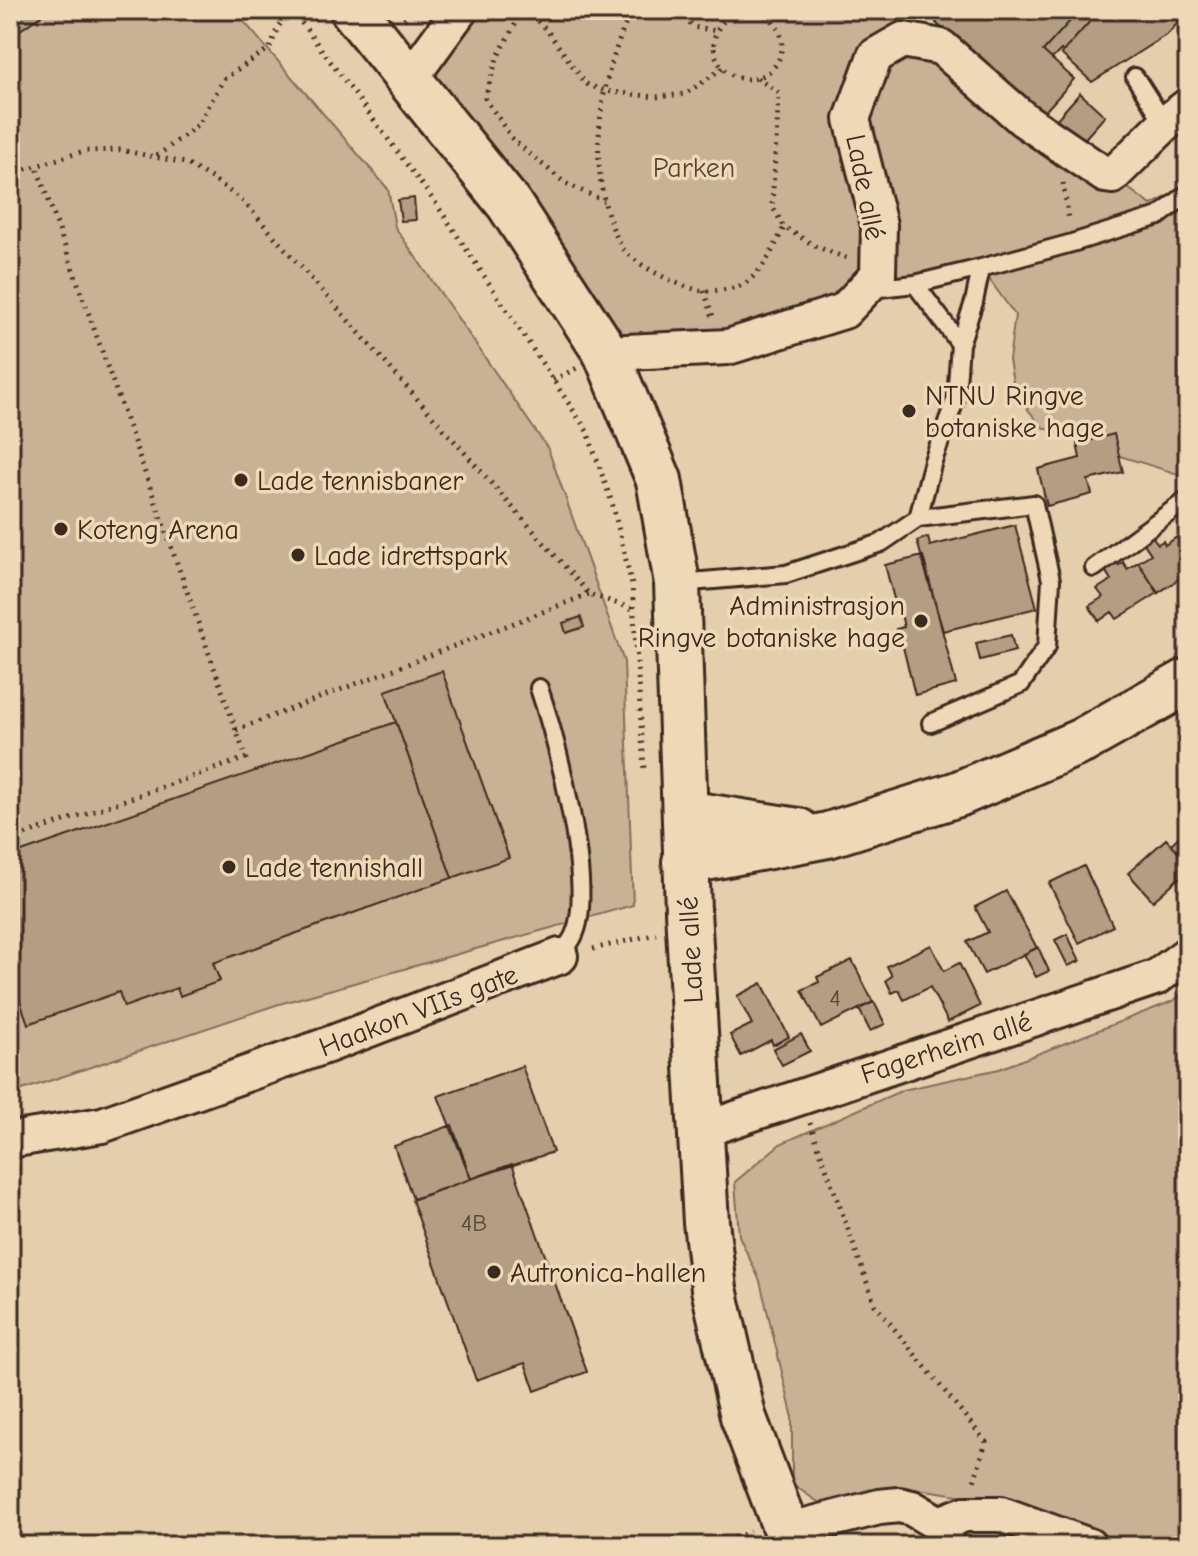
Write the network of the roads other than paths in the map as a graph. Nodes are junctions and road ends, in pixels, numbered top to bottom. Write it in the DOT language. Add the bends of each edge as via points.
graph roads {
  1 [pos="353,10"];
  2 [pos="460,10"];
  3 [pos="1135,77"];
  4 [pos="409,80"];
  5 [pos="1176,115"];
  6 [pos="1188,193"];
  7 [pos="981,268"];
  8 [pos="915,284"];
  9 [pos="864,290"];
  10 [pos="960,344"];
  11 [pos="606,353"];
  12 [pos="1188,499"];
  13 [pos="918,518"];
  14 [pos="1094,568"];
  15 [pos="677,583"];
  16 [pos="1188,681"];
  17 [pos="539,688"];
  18 [pos="931,723"];
  19 [pos="685,813"];
  20 [pos="828,835"];
  21 [pos="685,862"];
  22 [pos="1188,954"];
  23 [pos="560,956"];
  24 [pos="700,1131"];
  25 [pos="10,1140"];
  26 [pos="950,1528"];
  27 [pos="775,1532"];
  28 [pos="1089,1546"];
  1 -- 4 [label="street, Lade allé"];
  2 -- 4 [label="street"];
  3 -- 5 [label="lane"];
  4 -- 11 [label="street, Lade allé" via="509,204"];
  5 -- 9 [label="street, Lade allé" via="1112,176 1105,175 1023,119 941,47 903,40 875,56 852,119 879,225 878,275"];
  6 -- 7 [label="lane" via="1159,216"];
  7 -- 8 [label="lane"];
  7 -- 10 [label="lane"];
  8 -- 9 [label="lane"];
  8 -- 10 [label="lane"];
  9 -- 11 [label="street, Lade allé" via="844,311 728,347"];
  10 -- 13 [label="lane" via="956,398"];
  11 -- 15 [label="street, Lade allé" via="659,480"];
  12 -- 14 [label="lane"];
  13 -- 15 [label="lane" via="881,543 786,574"];
  13 -- 18 [label="lane" via="1034,504 1051,580 1047,646 1021,684"];
  15 -- 19 [label="street, Lade allé"];
  16 -- 20 [label="street" via="1082,741 958,794"];
  17 -- 23 [label="lane" via="566,789 581,902 575,934"];
  19 -- 20 [label="street"];
  19 -- 21 [label="street, Lade allé"];
  20 -- 21 [label="street"];
  21 -- 24 [label="street, Lade allé"];
  22 -- 24 [label="street, Fagerheim allé" via="1157,977"];
  23 -- 25 [label="street, Haakon VIIs gate" via="102,1125"];
  24 -- 27 [label="street, Lade allé" via="714,1289"];
  26 -- 27 [label="street" via="899,1505"];
  26 -- 28 [label="street" via="1001,1514"];
}
